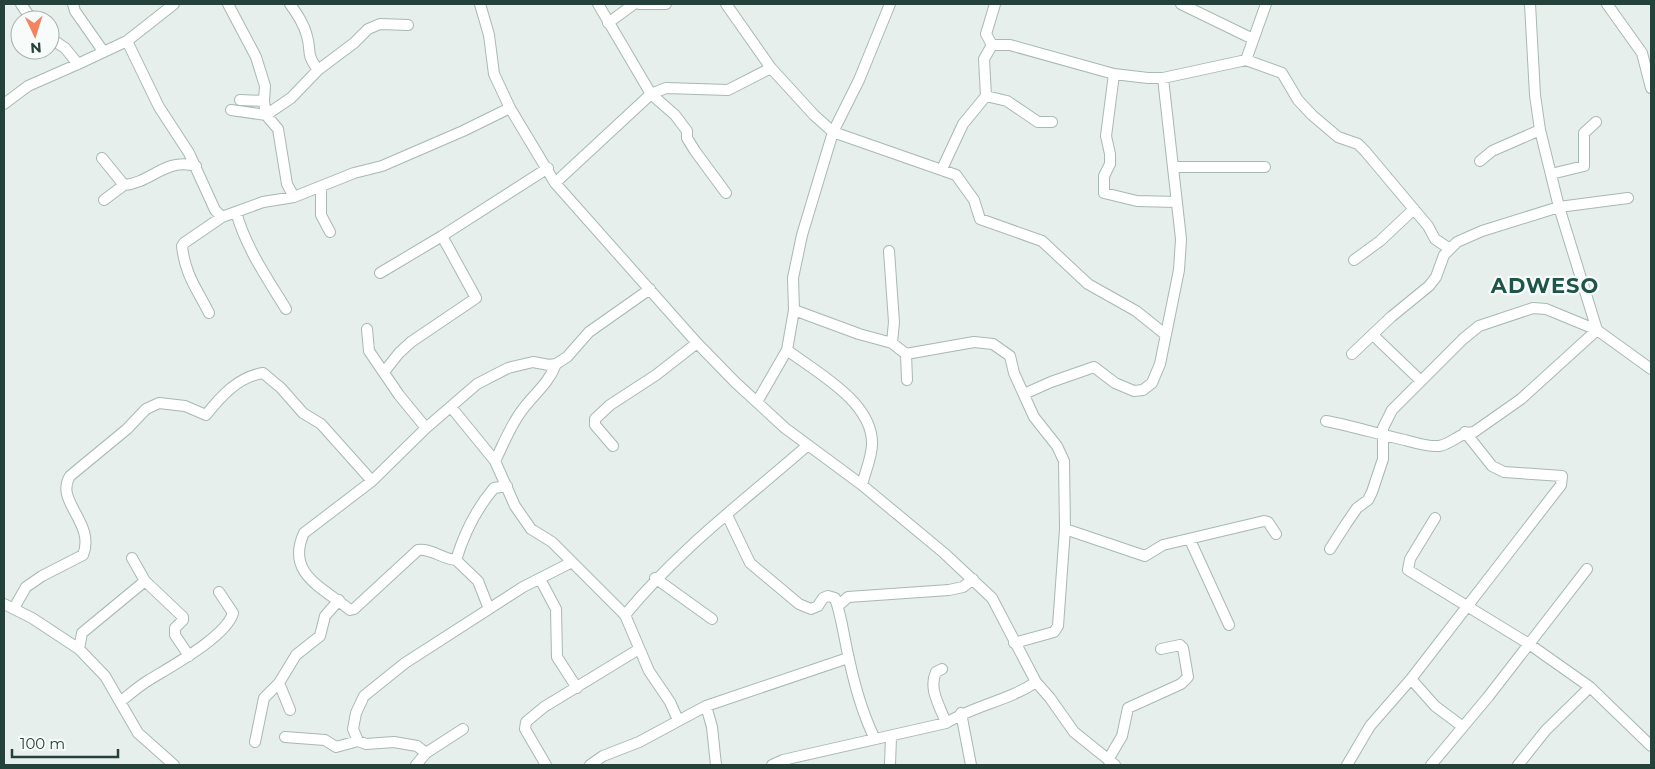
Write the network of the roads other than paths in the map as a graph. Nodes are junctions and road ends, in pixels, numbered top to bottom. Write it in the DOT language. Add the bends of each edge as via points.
graph roads {
  1 [pos="73,4"];
  2 [pos="174,4"];
  3 [pos="228,4"];
  4 [pos="290,4"];
  5 [pos="480,4"];
  6 [pos="598,4"];
  7 [pos="634,4"];
  8 [pos="639,4"];
  9 [pos="666,4"];
  10 [pos="726,4"];
  11 [pos="890,4"];
  12 [pos="995,4"];
  13 [pos="1181,4"];
  14 [pos="1266,4"];
  15 [pos="1530,4"];
  16 [pos="1608,4"];
  17 [pos="608,23"];
  18 [pos="408,25"];
  19 [pos="1253,40"];
  20 [pos="127,41"];
  21 [pos="60,45"];
  22 [pos="992,45"];
  23 [pos="103,50"];
  24 [pos="1246,60"];
  25 [pos="78,64"];
  26 [pos="771,68"];
  27 [pos="318,70"];
  28 [pos="1114,74"];
  29 [pos="1163,78"];
  30 [pos="1651,88"];
  31 [pos="651,94"];
  32 [pos="986,96"];
  33 [pos="240,100"];
  34 [pos="264,101"];
  35 [pos="4,104"];
  36 [pos="510,108"];
  37 [pos="231,110"];
  38 [pos="266,115"];
  39 [pos="1052,122"];
  40 [pos="1596,122"];
  41 [pos="1540,130"];
  42 [pos="833,132"];
  43 [pos="102,158"];
  44 [pos="1480,161"];
  45 [pos="196,166"];
  46 [pos="1174,167"];
  47 [pos="1265,167"];
  48 [pos="548,168"];
  49 [pos="942,169"];
  50 [pos="1551,174"];
  51 [pos="555,183"];
  52 [pos="124,185"];
  53 [pos="321,186"];
  54 [pos="726,193"];
  55 [pos="294,197"];
  56 [pos="1628,198"];
  57 [pos="104,200"];
  58 [pos="1177,202"];
  59 [pos="1559,207"];
  60 [pos="1414,209"];
  61 [pos="236,212"];
  62 [pos="222,218"];
  63 [pos="330,232"];
  64 [pos="442,236"];
  65 [pos="1450,249"];
  66 [pos="889,251"];
  67 [pos="1354,260"];
  68 [pos="380,273"];
  69 [pos="650,289"];
  70 [pos="286,309"];
  71 [pos="794,310"];
  72 [pos="209,313"];
  73 [pos="367,329"];
  74 [pos="1597,330"];
  75 [pos="1166,335"];
  76 [pos="1373,335"];
  77 [pos="892,342"];
  78 [pos="698,343"];
  79 [pos="787,350"];
  80 [pos="906,354"];
  81 [pos="1352,354"];
  82 [pos="556,364"];
  83 [pos="1651,369"];
  84 [pos="384,372"];
  85 [pos="907,380"];
  86 [pos="1421,381"];
  87 [pos="1024,394"];
  88 [pos="758,402"];
  89 [pos="451,407"];
  90 [pos="1326,421"];
  91 [pos="426,428"];
  92 [pos="1465,432"];
  93 [pos="1385,435"];
  94 [pos="808,445"];
  95 [pos="613,446"];
  96 [pos="495,461"];
  97 [pos="372,481"];
  98 [pos="862,485"];
  99 [pos="507,486"];
  100 [pos="727,515"];
  101 [pos="1435,518"];
  102 [pos="1065,529"];
  103 [pos="1276,534"];
  104 [pos="1190,540"];
  105 [pos="1330,549"];
  106 [pos="132,558"];
  107 [pos="456,560"];
  108 [pos="572,562"];
  109 [pos="1587,570"];
  110 [pos="655,578"];
  111 [pos="540,579"];
  112 [pos="973,579"];
  113 [pos="145,582"];
  114 [pos="219,592"];
  115 [pos="339,600"];
  116 [pos="9,606"];
  117 [pos="838,606"];
  118 [pos="1467,608"];
  119 [pos="489,609"];
  120 [pos="624,615"];
  121 [pos="712,619"];
  122 [pos="1229,625"];
  123 [pos="1014,643"];
  124 [pos="1528,644"];
  125 [pos="79,649"];
  126 [pos="639,649"];
  127 [pos="1161,649"];
  128 [pos="189,656"];
  129 [pos="848,658"];
  130 [pos="942,670"];
  131 [pos="1411,680"];
  132 [pos="1036,682"];
  133 [pos="279,683"];
  134 [pos="1590,687"];
  135 [pos="577,688"];
  136 [pos="121,701"];
  137 [pos="706,706"];
  138 [pos="290,710"];
  139 [pos="961,713"];
  140 [pos="678,720"];
  141 [pos="946,722"];
  142 [pos="1464,727"];
  143 [pos="463,729"];
  144 [pos="285,737"];
  145 [pos="891,737"];
  146 [pos="875,739"];
  147 [pos="255,742"];
  148 [pos="358,742"];
  149 [pos="1651,746"];
  150 [pos="426,753"];
  151 [pos="1112,763"];
  152 [pos="174,765"];
  153 [pos="416,765"];
  154 [pos="546,765"];
  155 [pos="590,765"];
  156 [pos="716,765"];
  157 [pos="772,765"];
  158 [pos="890,765"];
  159 [pos="971,765"];
  160 [pos="1347,765"];
  161 [pos="1431,765"];
  162 [pos="1518,765"];
  1 -- 23 [label="street"];
  2 -- 20 [label="street"];
  3 -- 34 [label="street" via="256,57 265,86"];
  4 -- 27 [label="street" via="307,38 308,57"];
  5 -- 36 [label="street" via="489,35 494,74"];
  6 -- 17 [label="street"];
  7 -- 17 [label="street"];
  8 -- 9 [label="street"];
  10 -- 26 [label="street"];
  11 -- 42 [label="street" via="859,80"];
  12 -- 22 [label="street" via="986,34"];
  13 -- 19 [label="street"];
  14 -- 19 [label="street"];
  15 -- 41 [label="street"];
  16 -- 30 [label="street" via="1642,54"];
  17 -- 31 [label="street"];
  18 -- 27 [label="street" via="380,24 368,29"];
  19 -- 24 [label="street"];
  20 -- 23 [label="street"];
  20 -- 45 [label="street" via="160,107"];
  21 -- 25 [label="street"];
  22 -- 28 [label="street" via="1010,45"];
  22 -- 32 [label="street" via="984,60"];
  23 -- 25 [label="street"];
  24 -- 29 [label="street"];
  24 -- 60 [label="street" via="1282,73 1298,100 1312,115 1338,137 1358,144"];
  25 -- 35 [label="street" via="28,86"];
  26 -- 31 [label="street" via="728,90 666,88"];
  26 -- 42 [label="street" via="814,116"];
  27 -- 38 [label="street" via="291,98"];
  28 -- 29 [label="street"];
  28 -- 58 [label="street" via="1106,136 1110,164 1104,176 1104,193 1137,201"];
  29 -- 46 [label="street"];
  31 -- 51 [label="street"];
  31 -- 54 [label="street" via="675,115 687,131 687,138"];
  32 -- 39 [label="street" via="1007,101 1038,122"];
  32 -- 49 [label="street" via="963,124"];
  33 -- 34 [label="street"];
  34 -- 38 [label="street"];
  36 -- 48 [label="street"];
  36 -- 53 [label="street" via="382,166"];
  37 -- 38 [label="street"];
  38 -- 55 [label="street" via="278,129 287,184"];
  40 -- 50 [label="street" via="1584,133 1584,166"];
  41 -- 44 [label="street" via="1492,151"];
  41 -- 50 [label="street"];
  42 -- 49 [label="street"];
  42 -- 71 [label="street" via="793,278"];
  43 -- 52 [label="street"];
  45 -- 52 [label="street" via="186,163 158,169 139,182"];
  45 -- 62 [label="street" via="215,210"];
  46 -- 47 [label="street"];
  46 -- 58 [label="street"];
  48 -- 51 [label="street"];
  48 -- 64 [label="street"];
  49 -- 75 [label="street" via="960,178 974,200 980,219 1042,241 1088,284 1136,311"];
  50 -- 59 [label="street"];
  51 -- 69 [label="street"];
  52 -- 57 [label="street"];
  53 -- 55 [label="street"];
  53 -- 63 [label="street" via="321,215"];
  55 -- 61 [label="street" via="263,202"];
  56 -- 59 [label="street"];
  58 -- 75 [label="street" via="1181,247"];
  59 -- 65 [label="street" via="1482,231 1456,242"];
  59 -- 74 [label="street"];
  60 -- 65 [label="street" via="1435,239"];
  60 -- 67 [label="street"];
  61 -- 62 [label="street"];
  61 -- 70 [label="street" via="250,250"];
  62 -- 72 [label="street" via="182,246 190,281"];
  64 -- 68 [label="street"];
  64 -- 84 [label="street" via="476,298 411,342"];
  65 -- 76 [label="street" via="1429,286"];
  66 -- 77 [label="street" via="894,322"];
  69 -- 78 [label="street"];
  69 -- 82 [label="street" via="589,332 567,357"];
  71 -- 77 [label="street" via="859,334"];
  71 -- 79 [label="street"];
  73 -- 84 [label="street" via="369,351"];
  74 -- 83 [label="street"];
  74 -- 86 [label="street" via="1546,309 1533,308 1514,313 1479,326"];
  74 -- 92 [label="street" via="1521,399 1474,432"];
  75 -- 87 [label="street" via="1160,364 1152,383 1143,390 1134,391 1094,368"];
  76 -- 81 [label="street"];
  76 -- 86 [label="street"];
  77 -- 80 [label="street"];
  78 -- 88 [label="street"];
  78 -- 95 [label="street" via="610,405 595,420 595,425"];
  79 -- 88 [label="street"];
  79 -- 98 [label="street" via="830,380 862,410 872,444"];
  80 -- 85 [label="street"];
  80 -- 87 [label="street" via="974,342 993,344 1010,356"];
  82 -- 89 [label="street" via="549,366 533,362 508,368 477,384"];
  82 -- 96 [label="street" via="551,377 513,424"];
  84 -- 91 [label="street"];
  86 -- 93 [label="street" via="1392,410 1383,428"];
  87 -- 102 [label="street" via="1034,417 1057,446 1064,461"];
  88 -- 94 [label="street"];
  89 -- 91 [label="street"];
  89 -- 96 [label="street"];
  90 -- 93 [label="street"];
  91 -- 97 [label="street"];
  92 -- 93 [label="street" via="1440,446"];
  92 -- 118 [label="street" via="1492,466 1504,472 1556,474 1563,480"];
  93 -- 105 [label="street" via="1382,460 1372,492 1368,500 1357,508"];
  94 -- 98 [label="street"];
  94 -- 100 [label="street"];
  96 -- 99 [label="street"];
  97 -- 115 [label="street" via="321,518 300,541 298,561 301,568 323,591"];
  97 -- 116 [label="street" via="321,424 303,413 281,388 262,373 251,374 238,381 206,415 185,406 159,403 146,409 127,430 65,483 65,492 84,528 86,542 83,555 26,587"];
  98 -- 112 [label="street"];
  99 -- 107 [label="street" via="494,488 484,500 462,538"];
  99 -- 108 [label="street" via="515,506 531,529 552,542"];
  100 -- 110 [label="street"];
  100 -- 117 [label="street" via="746,557 760,573 799,604 811,609 828,596 835,598"];
  101 -- 118 [label="street" via="1410,558 1408,570 1432,582"];
  102 -- 104 [label="street" via="1145,556 1163,545"];
  102 -- 123 [label="street" via="1058,626 1054,632"];
  103 -- 104 [label="street" via="1264,521"];
  104 -- 122 [label="street"];
  106 -- 113 [label="street"];
  107 -- 115 [label="street" via="418,550 354,609 350,610"];
  107 -- 119 [label="street" via="478,582"];
  108 -- 111 [label="street"];
  108 -- 120 [label="street"];
  109 -- 124 [label="street"];
  110 -- 120 [label="street"];
  110 -- 121 [label="street"];
  111 -- 119 [label="street"];
  111 -- 135 [label="street" via="556,608 557,657"];
  112 -- 117 [label="street" via="964,587 950,590 848,598"];
  112 -- 123 [label="street" via="992,598"];
  113 -- 125 [label="street" via="82,633"];
  113 -- 128 [label="street" via="182,617 174,635"];
  114 -- 128 [label="street" via="232,617 212,639"];
  115 -- 133 [label="street" via="325,616 320,636 296,655"];
  116 -- 125 [label="street"];
  117 -- 129 [label="street"];
  118 -- 124 [label="street"];
  118 -- 131 [label="street"];
  119 -- 148 [label="street" via="405,663 364,696 353,729"];
  120 -- 126 [label="street"];
  123 -- 132 [label="street"];
  124 -- 134 [label="street"];
  124 -- 142 [label="street"];
  125 -- 136 [label="street" via="106,676"];
  126 -- 135 [label="street"];
  126 -- 140 [label="street"];
  127 -- 151 [label="street" via="1180,645 1183,648 1188,677 1181,684 1128,708"];
  128 -- 136 [label="street" via="148,680"];
  129 -- 137 [label="street"];
  129 -- 146 [label="street" via="863,716"];
  130 -- 141 [label="street" via="936,672 933,686"];
  131 -- 142 [label="street" via="1435,706"];
  131 -- 160 [label="street" via="1370,726"];
  132 -- 139 [label="street" via="1010,697"];
  132 -- 151 [label="street" via="1074,732"];
  133 -- 138 [label="street"];
  133 -- 147 [label="street" via="264,698"];
  134 -- 149 [label="street"];
  134 -- 162 [label="street" via="1542,734"];
  135 -- 154 [label="street" via="544,707 524,725"];
  136 -- 152 [label="street" via="138,733"];
  137 -- 140 [label="street"];
  137 -- 156 [label="street"];
  139 -- 141 [label="street"];
  139 -- 159 [label="street"];
  140 -- 155 [label="street"];
  141 -- 145 [label="street"];
  142 -- 161 [label="street"];
  143 -- 150 [label="street"];
  144 -- 148 [label="street" via="325,740 336,747"];
  145 -- 146 [label="street"];
  145 -- 158 [label="street"];
  146 -- 157 [label="street"];
  148 -- 150 [label="street" via="394,742 417,746"];
  150 -- 153 [label="street"];
}
